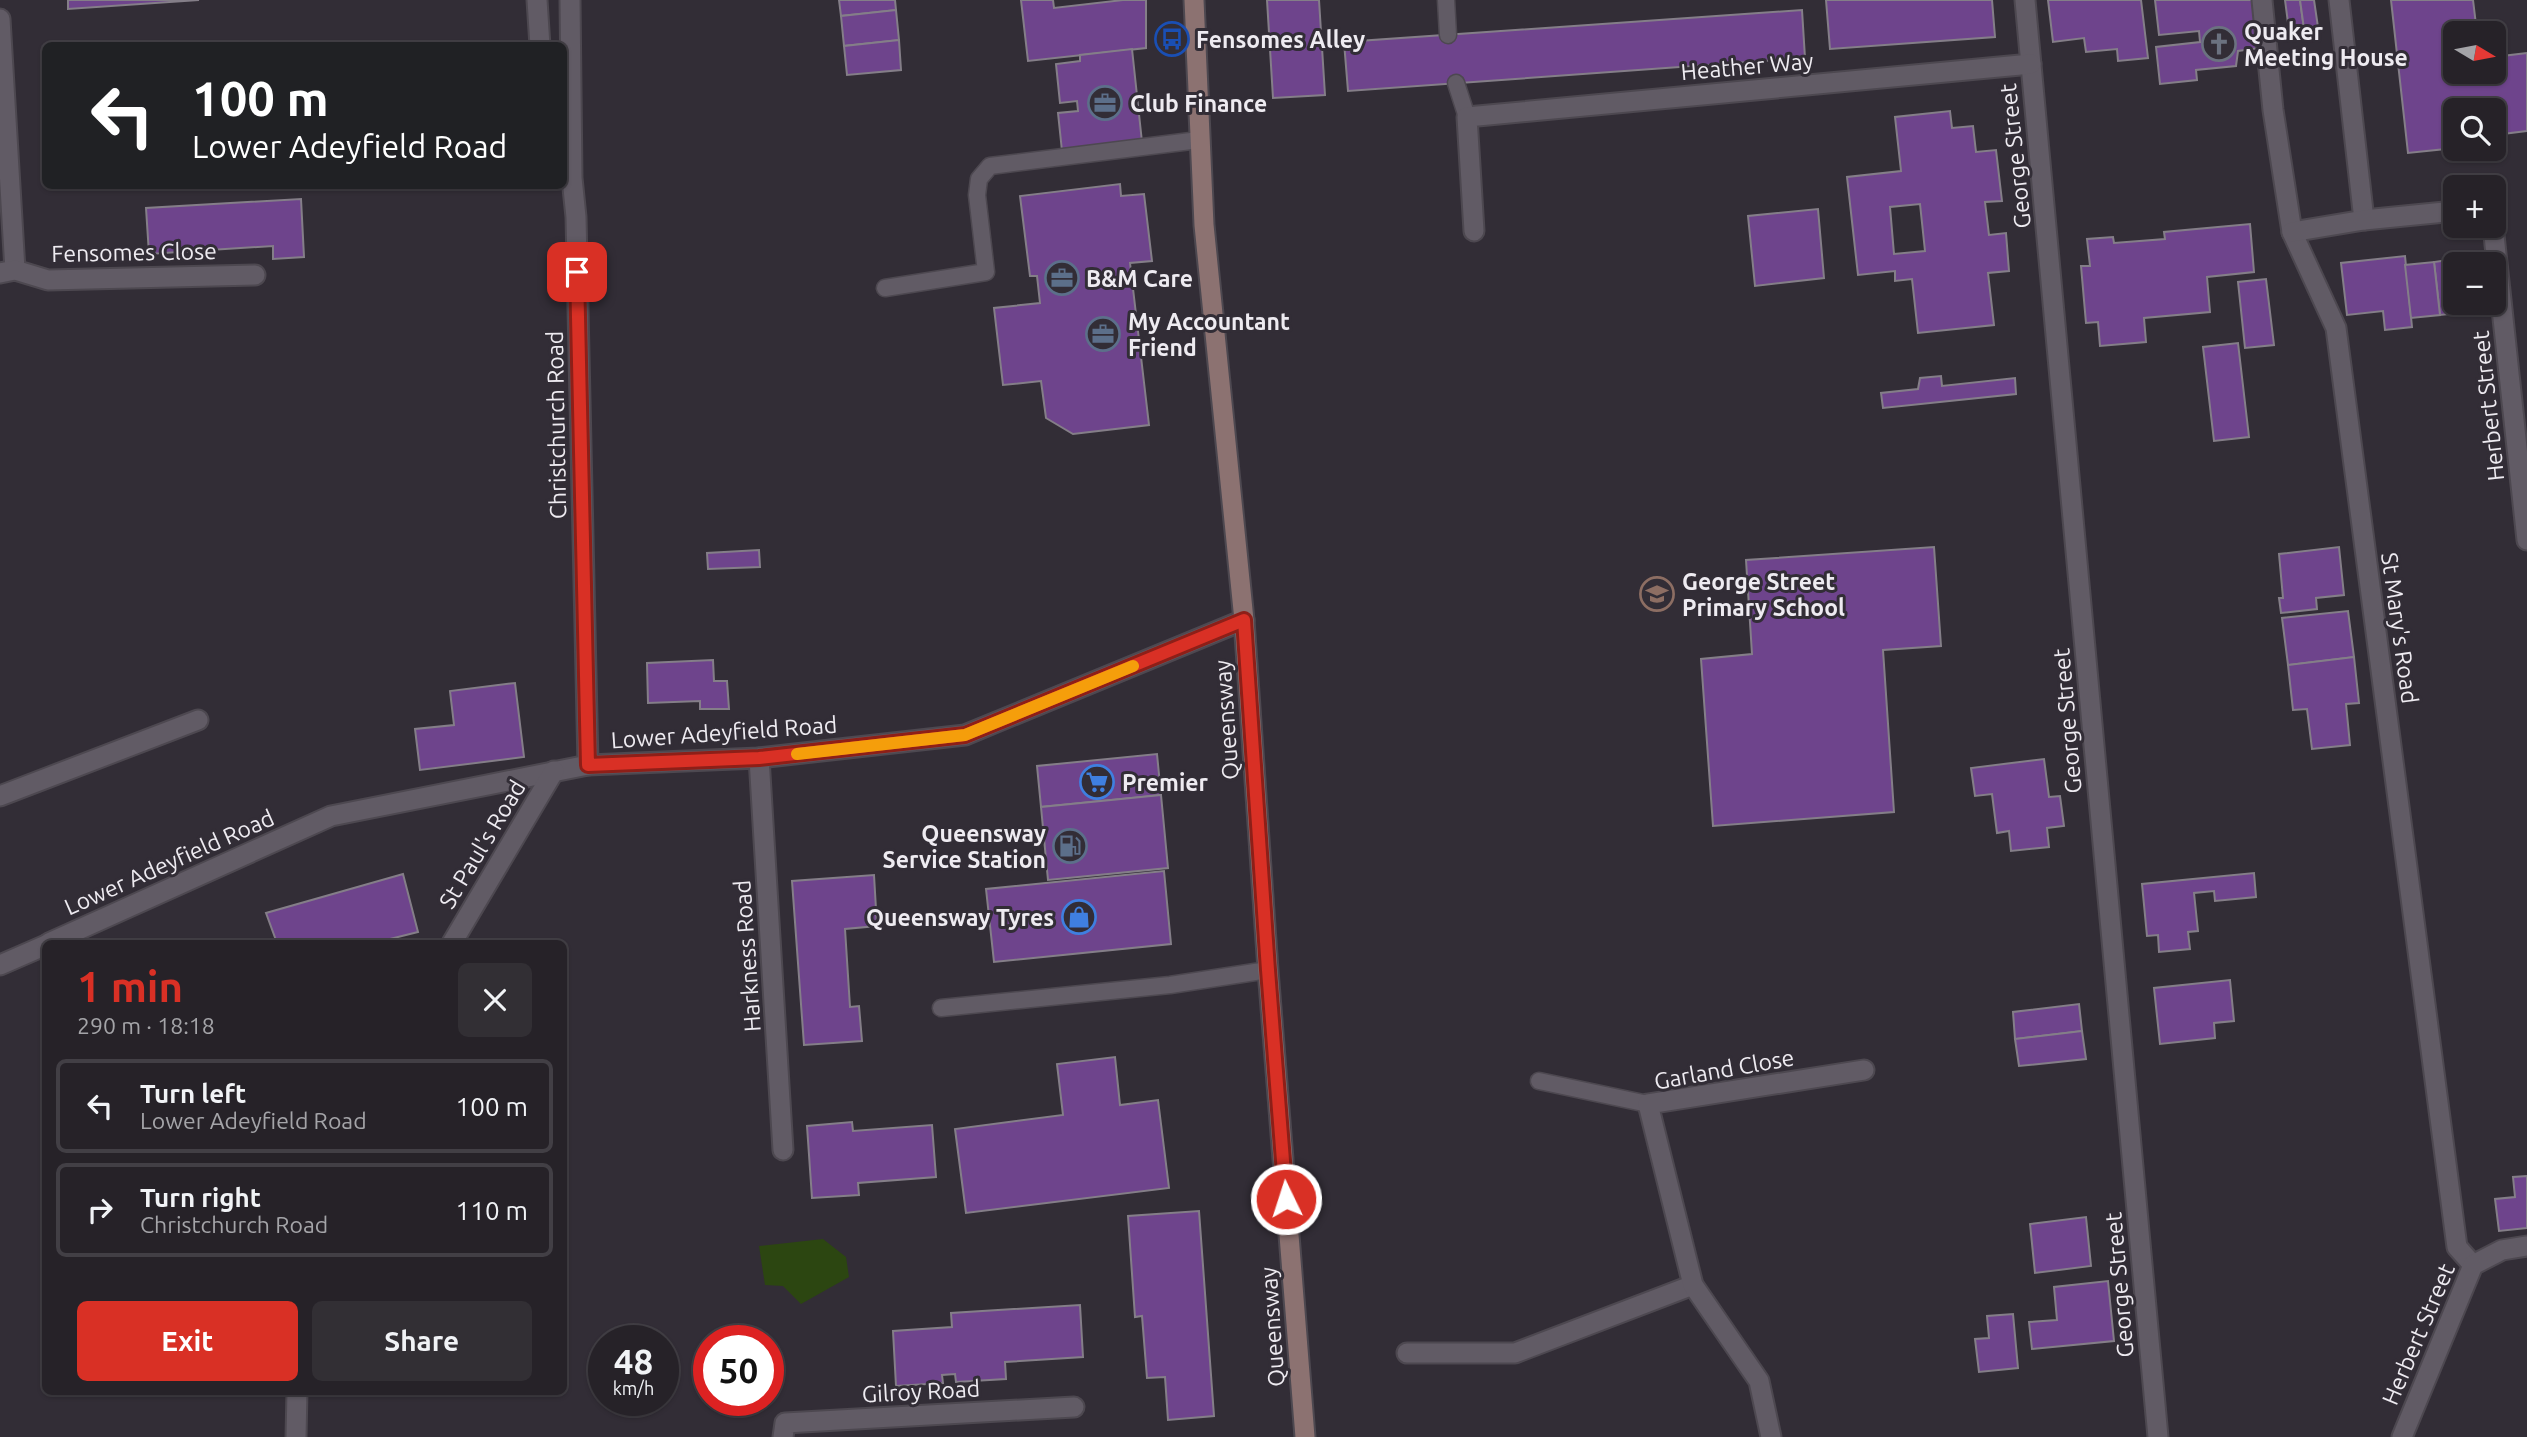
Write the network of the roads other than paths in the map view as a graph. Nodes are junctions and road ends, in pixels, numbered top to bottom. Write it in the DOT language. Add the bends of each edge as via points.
graph roads {
  1 [pos="537,0"];
  2 [pos="570,0"];
  3 [pos="1194,0"];
  4 [pos="1446,0"];
  5 [pos="2025,0"];
  6 [pos="2262,0"];
  7 [pos="2339,0"];
  8 [pos="0,19"];
  9 [pos="1448,35"];
  10 [pos="540,42"];
  11 [pos="2031,64"];
  12 [pos="1456,83"];
  13 [pos="1467,117"];
  14 [pos="1199,140"];
  15 [pos="568,178"];
  16 [pos="2443,212"];
  17 [pos="2364,220"];
  18 [pos="1474,231"];
  19 [pos="2292,232"];
  20 [pos="2494,238"];
  21 [pos="8,271"];
  22 [pos="256,275"];
  23 [pos="885,288"];
  24 [pos="2527,540"];
  25 [pos="1244,620"];
  26 [pos="198,720"];
  27 [pos="759,758"];
  28 [pos="588,765"];
  29 [pos="554,771"];
  30 [pos="0,796"];
  31 [pos="56,940"];
  32 [pos="454,940"];
  33 [pos="42,946"];
  34 [pos="0,965"];
  35 [pos="1268,970"];
  36 [pos="940,1008"];
  37 [pos="1864,1070"];
  38 [pos="1539,1081"];
  39 [pos="1648,1104"];
  40 [pos="783,1150"];
  41 [pos="2527,1246"];
  42 [pos="2473,1265"];
  43 [pos="1693,1285"];
  44 [pos="1407,1353"];
  45 [pos="297,1395"];
  46 [pos="1074,1407"];
  47 [pos="296,1437"];
  48 [pos="783,1437"];
  49 [pos="1304,1437"];
  50 [pos="1771,1437"];
  51 [pos="2158,1437"];
  52 [pos="2402,1437"];
  1 -- 10 [label="street"];
  2 -- 15 [label="street, Christchurch Road"];
  3 -- 14 [label="main road, Queensway"];
  4 -- 9 [label="lane"];
  5 -- 11 [label="street, George Street"];
  6 -- 19 [label="street, St Mary's Road"];
  7 -- 17 [label="street"];
  8 -- 21 [label="street"];
  11 -- 13 [label="street, Heather Way"];
  11 -- 51 [label="street, George Street"];
  12 -- 13 [label="lane"];
  13 -- 18 [label="street"];
  14 -- 23 [label="lane" via="990,166 979,179 977,195 986,272"];
  14 -- 25 [label="main road, Queensway"];
  15 -- 28 [label="street, Christchurch Road" via="576,217"];
  16 -- 17 [label="street"];
  17 -- 19 [label="street"];
  19 -- 42 [label="street, St Mary's Road" via="2336,328 2457,1247"];
  20 -- 24 [label="street, Herbert Street"];
  21 -- 22 [label="street, Fensomes Close" via="48,280"];
  25 -- 27 [label="street, Lower Adeyfield Road" via="965,735"];
  25 -- 35 [label="main road, Queensway"];
  26 -- 30 [label="street"];
  27 -- 28 [label="street, Lower Adeyfield Road"];
  27 -- 40 [label="street, Harkness Road"];
  28 -- 29 [label="street, Lower Adeyfield Road"];
  29 -- 31 [label="street, Lower Adeyfield Road" via="331,816"];
  29 -- 32 [label="street, St Paul's Road"];
  33 -- 34 [label="street, Lower Adeyfield Road"];
  35 -- 36 [label="lane" via="1170,985"];
  35 -- 49 [label="main road, Queensway"];
  37 -- 39 [label="street, Garland Close"];
  38 -- 39 [label="lane"];
  39 -- 43 [label="street, Garland Close"];
  41 -- 42 [label="street, Herbert Street" via="2502,1250"];
  42 -- 52 [label="street, Herbert Street"];
  43 -- 44 [label="street" via="1516,1353"];
  43 -- 50 [label="street, Garland Close" via="1759,1381"];
  45 -- 47 [label="street"];
  46 -- 48 [label="street, Gilroy Road" via="785,1423"];
}
